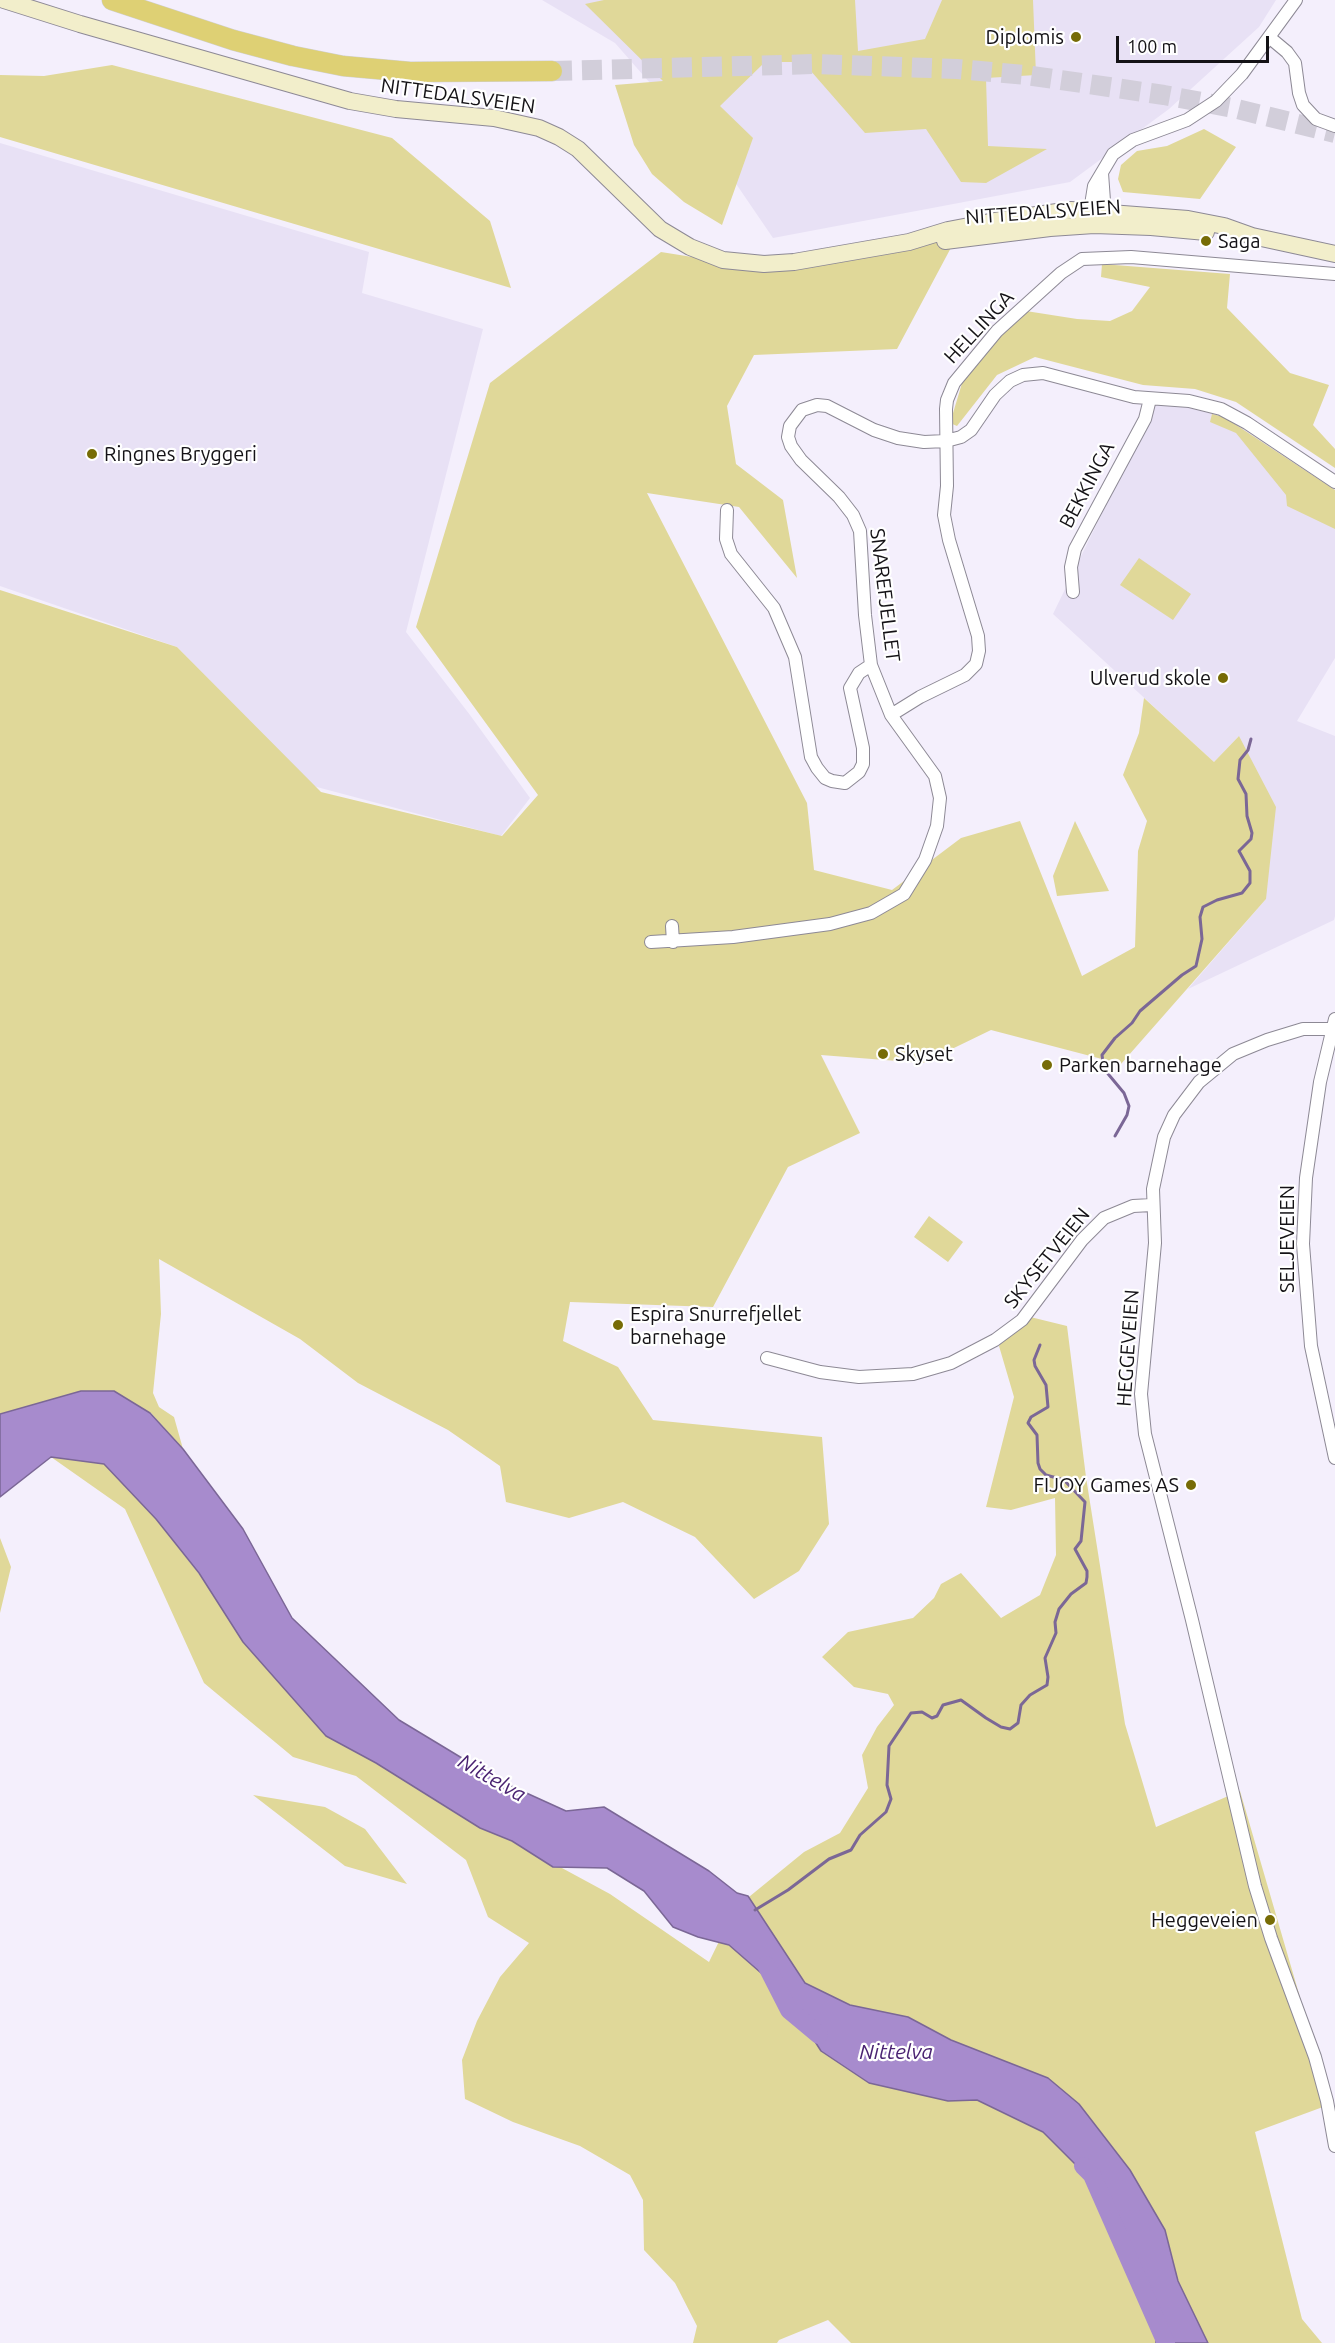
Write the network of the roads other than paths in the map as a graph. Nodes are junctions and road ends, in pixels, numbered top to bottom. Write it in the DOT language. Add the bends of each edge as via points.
graph roads {
  1 [pos="4,0"];
  2 [pos="112,0"];
  3 [pos="1296,0"];
  4 [pos="1269,37"];
  5 [pos="552,71"];
  6 [pos="1335,126"];
  7 [pos="1095,216"];
  8 [pos="1335,254"];
  9 [pos="1335,274"];
  10 [pos="1150,399"];
  11 [pos="946,441"];
  12 [pos="1335,482"];
  13 [pos="726,510"];
  14 [pos="1073,592"];
  15 [pos="871,665"];
  16 [pos="891,715"];
  17 [pos="672,926"];
  18 [pos="651,942"];
  19 [pos="673,942"];
  20 [pos="1334,1024"];
  21 [pos="1152,1205"];
  22 [pos="768,1358"];
  23 [pos="1335,1458"];
  24 [pos="1335,2146"];
  1 -- 7 [label="main road, NITTEDALSVEIEN" via="350,101 494,118 539,128 578,149 665,233 690,248 723,260 779,263 909,242 1038,229"];
  2 -- 5 [label="highway" via="240,42 343,66 410,72"];
  3 -- 4 [label="street"];
  4 -- 6 [label="street" via="1295,63 1303,105 1317,119"];
  4 -- 7 [label="street" via="1234,84 1211,105 1187,120 1126,143 1109,159 1102,172 1104,197"];
  7 -- 8 [label="main road, NITTEDALSVEIEN" via="1151,227 1252,236"];
  9 -- 11 [label="street, HELLINGA" via="1131,257 1077,261 997,331 954,383 947,400"];
  10 -- 11 [label="street, SNAREFJELLET" via="1043,373 1023,375 1000,390 971,430"];
  10 -- 12 [label="street, SNAREFJELLET" via="1189,401 1221,409"];
  10 -- 14 [label="street, BEKKINGA" via="1144,419 1073,553"];
  11 -- 15 [label="street, SNAREFJELLET" via="898,438 822,405 802,410 790,426 793,450 839,497 860,531"];
  11 -- 16 [label="street, HELLINGA" via="944,515 978,636 977,659 969,672"];
  13 -- 15 [label="street" via="726,539 731,554 774,608 795,657 811,757 825,778 832,781 845,783 863,764 850,688 859,673"];
  15 -- 16 [label="street, SNAREFJELLET"];
  16 -- 19 [label="street, SNAREFJELLET" via="935,776 940,798 937,826 925,860 904,894 871,913 830,924"];
  17 -- 19 [label="street"];
  18 -- 19 [label="street, SNAREFJELLET"];
  20 -- 21 [label="street, HEGGEVEIEN" via="1253,1044 1224,1060 1199,1082 1167,1129"];
  20 -- 23 [label="street, SELJEVEIEN" via="1320,1082 1306,1178 1303,1244 1311,1346"];
  21 -- 22 [label="street, SKYSETVEIEN" via="1123,1209 1104,1218 1082,1240 1023,1320 995,1341 951,1363 913,1374 859,1377 820,1372"];
  21 -- 24 [label="street, HEGGEVEIEN" via="1155,1243 1141,1382 1142,1422 1255,1886 1315,2056"];
}
